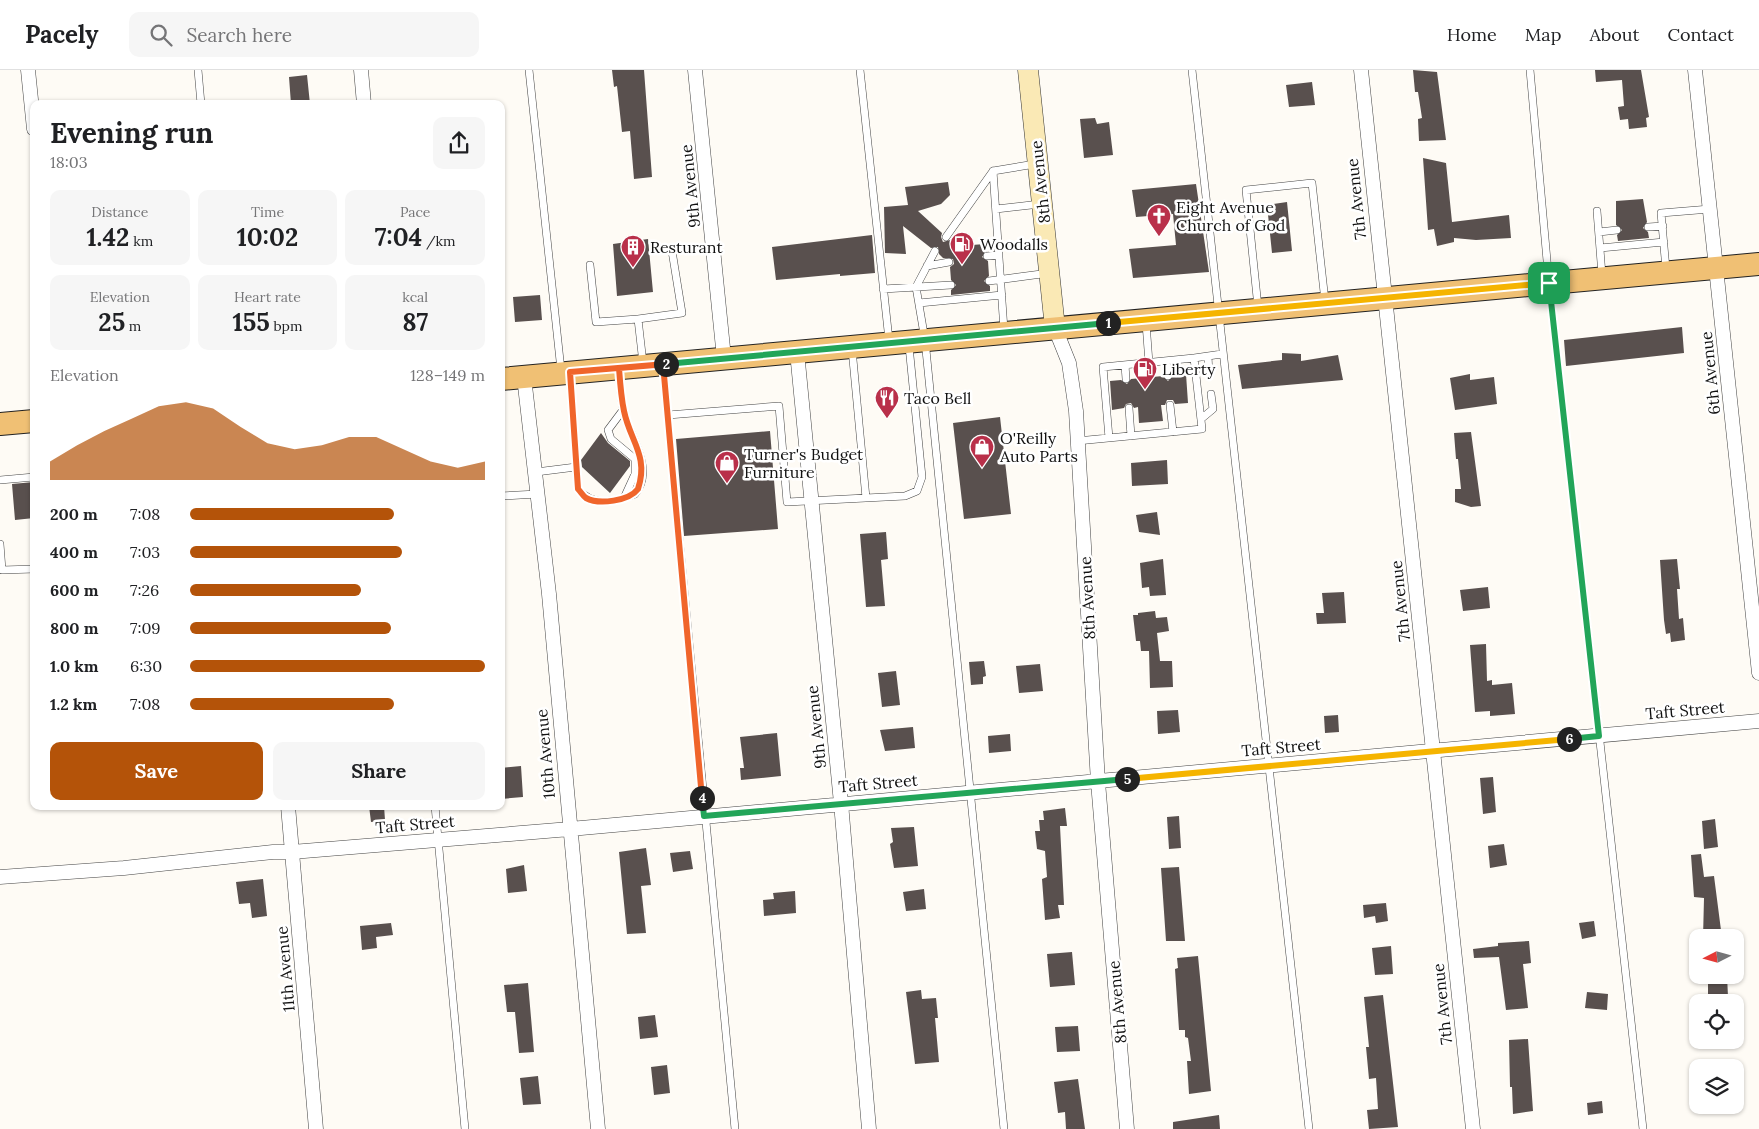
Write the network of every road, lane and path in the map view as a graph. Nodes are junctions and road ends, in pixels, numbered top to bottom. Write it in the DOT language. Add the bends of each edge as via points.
graph roads {
  1 [pos="28,70"];
  2 [pos="198,70"];
  3 [pos="361,70"];
  4 [pos="529,70"];
  5 [pos="695,70"];
  6 [pos="860,70"];
  7 [pos="1028,70"];
  8 [pos="1192,70"];
  9 [pos="1361,70"];
  10 [pos="1530,70"];
  11 [pos="1695,70"];
  12 [pos="31,100"];
  13 [pos="201,100"];
  14 [pos="364,100"];
  15 [pos="1038,164"];
  16 [pos="993,171"];
  17 [pos="1042,204"];
  18 [pos="1710,208"];
  19 [pos="996,210"];
  20 [pos="1597,211"];
  21 [pos="1663,226"];
  22 [pos="1648,227"];
  23 [pos="1617,230"];
  24 [pos="1599,232"];
  25 [pos="946,236"];
  26 [pos="1664,242"];
  27 [pos="1600,248"];
  28 [pos="672,251"];
  29 [pos="934,251"];
  30 [pos="999,255"];
  31 [pos="987,256"];
  32 [pos="949,262"];
  33 [pos="1759,264"];
  34 [pos="590,266"];
  35 [pos="926,266"];
  36 [pos="1717,268"];
  37 [pos="1667,272"];
  38 [pos="1049,273"];
  39 [pos="1603,278"];
  40 [pos="1001,280"];
  41 [pos="989,281"];
  42 [pos="1549,283"];
  43 [pos="951,285"];
  44 [pos="916,287"];
  45 [pos="883,289"];
  46 [pos="1002,295"];
  47 [pos="1384,298"];
  48 [pos="918,303"];
  49 [pos="1325,304"];
  50 [pos="1259,310"];
  51 [pos="1218,313"];
  52 [pos="638,319"];
  53 [pos="1146,320"];
  54 [pos="1055,328"];
  55 [pos="1004,333"];
  56 [pos="908,342"];
  57 [pos="852,346"];
  58 [pos="797,352"];
  59 [pos="1222,354"];
  60 [pos="1208,356"];
  61 [pos="724,358"];
  62 [pos="1194,358"];
  63 [pos="1166,361"];
  64 [pos="1149,363"];
  65 [pos="653,365"];
  66 [pos="1125,365"];
  67 [pos="619,368"];
  68 [pos="565,373"];
  69 [pos="1209,374"];
  70 [pos="1168,376"];
  71 [pos="524,377"];
  72 [pos="505,379"];
  73 [pos="1126,379"];
  74 [pos="1211,394"];
  75 [pos="1170,404"];
  76 [pos="1129,408"];
  77 [pos="623,410"];
  78 [pos="668,415"];
  79 [pos="1201,419"];
  80 [pos="30,421"];
  81 [pos="0,424"];
  82 [pos="1173,432"];
  83 [pos="1131,436"];
  84 [pos="1109,438"];
  85 [pos="1077,441"];
  86 [pos="576,467"];
  87 [pos="536,472"];
  88 [pos="30,477"];
  89 [pos="0,480"];
  90 [pos="538,494"];
  91 [pos="505,496"];
  92 [pos="624,498"];
  93 [pos="866,498"];
  94 [pos="811,501"];
  95 [pos="0,544"];
  96 [pos="30,569"];
  97 [pos="1759,673"];
  98 [pos="1759,721"];
  99 [pos="1599,736"];
  100 [pos="1433,751"];
  101 [pos="1270,765"];
  102 [pos="1098,782"];
  103 [pos="971,792"];
  104 [pos="841,803"];
  105 [pos="288,810"];
  106 [pos="435,810"];
  107 [pos="704,816"];
  108 [pos="570,829"];
  109 [pos="438,840"];
  110 [pos="292,852"];
  111 [pos="0,877"];
  112 [pos="316,1129"];
  113 [pos="465,1129"];
  114 [pos="598,1129"];
  115 [pos="735,1129"];
  116 [pos="870,1129"];
  117 [pos="1004,1129"];
  118 [pos="1127,1129"];
  119 [pos="1309,1129"];
  120 [pos="1473,1129"];
  121 [pos="1643,1129"];
  1 -- 12 [label="street"];
  2 -- 13 [label="lane"];
  3 -- 14 [label="street"];
  4 -- 68 [label="lane"];
  5 -- 61 [label="street, 9th Avenue"];
  6 -- 45 [label="lane"];
  7 -- 15 [label="street, 8th Avenue"];
  8 -- 51 [label="lane"];
  9 -- 47 [label="street, 7th Avenue"];
  10 -- 42 [label="lane"];
  11 -- 18 [label="street, 6th Avenue"];
  15 -- 16 [label="lane"];
  15 -- 17 [label="street, 8th Avenue"];
  16 -- 19 [label="lane"];
  16 -- 25 [label="lane"];
  17 -- 19 [label="lane"];
  17 -- 38 [label="street, 8th Avenue"];
  18 -- 21 [label="lane" via="1661,212"];
  18 -- 36 [label="street, 6th Avenue"];
  19 -- 30 [label="lane"];
  20 -- 24 [label="lane"];
  21 -- 22 [label="lane"];
  21 -- 26 [label="lane"];
  23 -- 24 [label="lane"];
  24 -- 27 [label="lane"];
  26 -- 27 [label="lane"];
  26 -- 37 [label="lane"];
  27 -- 39 [label="lane"];
  28 -- 52 [label="lane" via="682,313"];
  29 -- 35 [label="lane"];
  30 -- 31 [label="lane"];
  30 -- 40 [label="lane"];
  32 -- 35 [label="lane"];
  33 -- 36 [label="main road"];
  34 -- 52 [label="lane" via="596,322"];
  35 -- 44 [label="lane"];
  36 -- 37 [label="main road"];
  36 -- 97 [label="street, 6th Avenue"];
  37 -- 39 [label="main road"];
  38 -- 40 [label="lane"];
  38 -- 54 [label="street, 8th Avenue"];
  39 -- 42 [label="main road"];
  40 -- 41 [label="lane"];
  40 -- 46 [label="lane"];
  42 -- 47 [label="main road"];
  42 -- 99 [label="lane"];
  43 -- 44 [label="lane"];
  44 -- 45 [label="lane"];
  44 -- 48 [label="lane"];
  45 -- 56 [label="lane"];
  46 -- 48 [label="lane"];
  46 -- 55 [label="lane"];
  47 -- 49 [label="main road"];
  47 -- 100 [label="street, 7th Avenue"];
  48 -- 56 [label="lane"];
  49 -- 50 [label="main road"];
  49 -- 50 [label="lane" via="1312,183 1246,190"];
  50 -- 51 [label="main road"];
  51 -- 53 [label="main road"];
  51 -- 59 [label="lane"];
  52 -- 65 [label="lane"];
  53 -- 54 [label="main road"];
  53 -- 64 [label="lane"];
  54 -- 55 [label="main road"];
  54 -- 85 [label="street, 8th Avenue" via="1070,363"];
  55 -- 56 [label="main road"];
  56 -- 57 [label="main road"];
  56 -- 93 [label="lane" via="922,477 917,491"];
  56 -- 103 [label="lane"];
  57 -- 58 [label="main road"];
  57 -- 93 [label="lane"];
  58 -- 61 [label="main road"];
  58 -- 94 [label="street, 9th Avenue"];
  59 -- 60 [label="lane"];
  59 -- 101 [label="lane"];
  60 -- 62 [label="lane"];
  60 -- 69 [label="lane"];
  61 -- 65 [label="main road"];
  62 -- 63 [label="lane"];
  62 -- 79 [label="lane"];
  63 -- 64 [label="lane"];
  63 -- 70 [label="lane"];
  64 -- 66 [label="lane"];
  65 -- 67 [label="main road"];
  65 -- 78 [label="lane"];
  66 -- 73 [label="lane"];
  66 -- 84 [label="lane" via="1103,367"];
  67 -- 68 [label="main road"];
  67 -- 77 [label="lane"];
  68 -- 71 [label="main road"];
  68 -- 86 [label="lane"];
  71 -- 72 [label="main road"];
  71 -- 87 [label="street, 10th Avenue"];
  74 -- 79 [label="lane" via="1213,409"];
  75 -- 82 [label="lane"];
  76 -- 83 [label="lane"];
  77 -- 92 [label="lane" via="640,452 643,476 638,489"];
  77 -- 92 [label="lane" via="608,430 611,439 635,459 635,474"];
  78 -- 94 [label="lane" via="779,406 787,502"];
  78 -- 107 [label="lane"];
  79 -- 82 [label="lane" via="1202,429"];
  80 -- 81 [label="main road"];
  82 -- 83 [label="lane"];
  83 -- 84 [label="lane"];
  84 -- 85 [label="lane"];
  85 -- 102 [label="street, 8th Avenue"];
  86 -- 87 [label="lane"];
  86 -- 92 [label="lane" via="578,489 585,497 596,501"];
  87 -- 90 [label="street, 10th Avenue"];
  88 -- 89 [label="lane"];
  90 -- 91 [label="lane"];
  90 -- 108 [label="street, 10th Avenue"];
  93 -- 94 [label="lane"];
  94 -- 104 [label="street, 9th Avenue"];
  95 -- 96 [label="lane" via="2,570"];
  98 -- 99 [label="street, Taft Street"];
  99 -- 100 [label="street, Taft Street"];
  99 -- 121 [label="lane"];
  100 -- 101 [label="street, Taft Street"];
  100 -- 120 [label="street, 7th Avenue"];
  101 -- 102 [label="street, Taft Street"];
  101 -- 119 [label="lane"];
  102 -- 103 [label="street, Taft Street"];
  102 -- 118 [label="street, 8th Avenue"];
  103 -- 104 [label="street, Taft Street"];
  103 -- 117 [label="lane"];
  104 -- 107 [label="street, Taft Street"];
  104 -- 116 [label="street, 9th Avenue"];
  105 -- 110 [label="street, 11th Avenue"];
  106 -- 109 [label="lane"];
  107 -- 108 [label="street, Taft Street"];
  107 -- 115 [label="lane"];
  108 -- 109 [label="street, Taft Street"];
  108 -- 114 [label="street, 10th Avenue"];
  109 -- 110 [label="street, Taft Street"];
  109 -- 113 [label="lane"];
  110 -- 111 [label="street, Taft Street"];
  110 -- 112 [label="street, 11th Avenue"];
}
